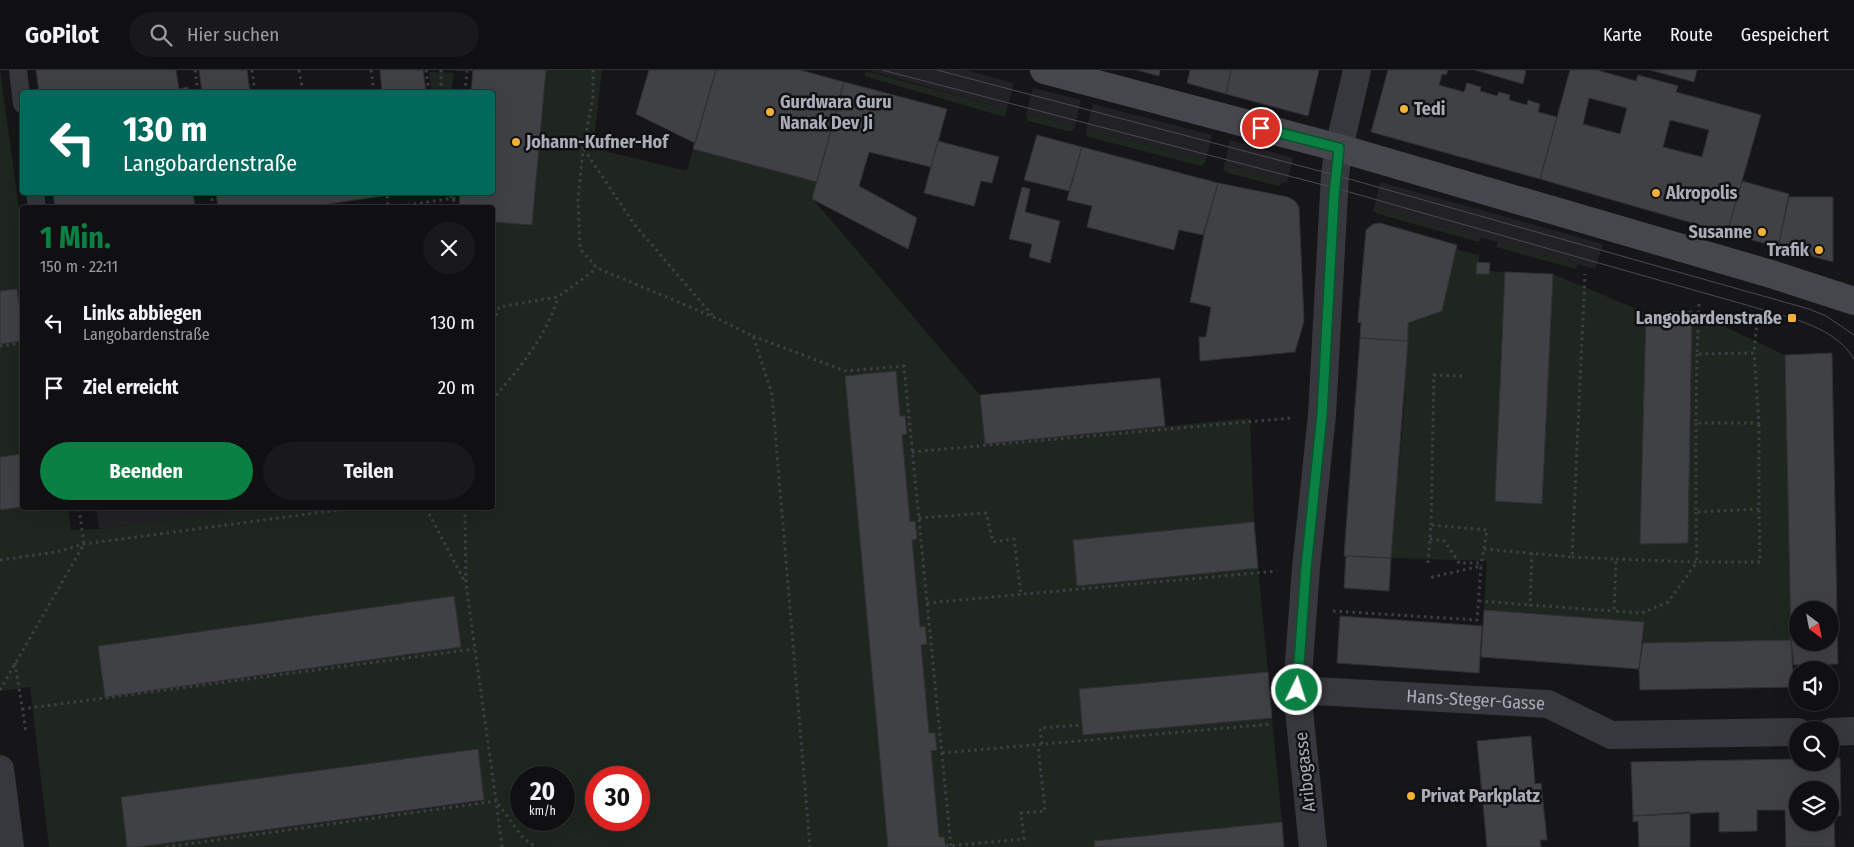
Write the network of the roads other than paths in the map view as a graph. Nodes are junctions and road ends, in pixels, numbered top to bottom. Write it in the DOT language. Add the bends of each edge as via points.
graph roads {
  1 [pos="18,70"];
  2 [pos="1044,70"];
  3 [pos="1357,70"];
  4 [pos="20,90"];
  5 [pos="1339,148"];
  6 [pos="1854,302"];
  7 [pos="1297,690"];
  8 [pos="1854,731"];
  9 [pos="1789,732"];
  10 [pos="1839,732"];
  11 [pos="0,769"];
  12 [pos="10,847"];
  13 [pos="1313,847"];
  1 -- 4 [label="lane"];
  2 -- 5 [label="street"];
  3 -- 5 [label="street, Aribogasse"];
  5 -- 6 [label="street" via="1771,274"];
  5 -- 7 [label="street, Aribogasse" via="1322,415"];
  7 -- 9 [label="street, Hans-Steger-Gasse" via="1548,704 1611,735"];
  7 -- 13 [label="street, Aribogasse"];
  8 -- 10 [label="street"];
  11 -- 12 [label="street"];
}
